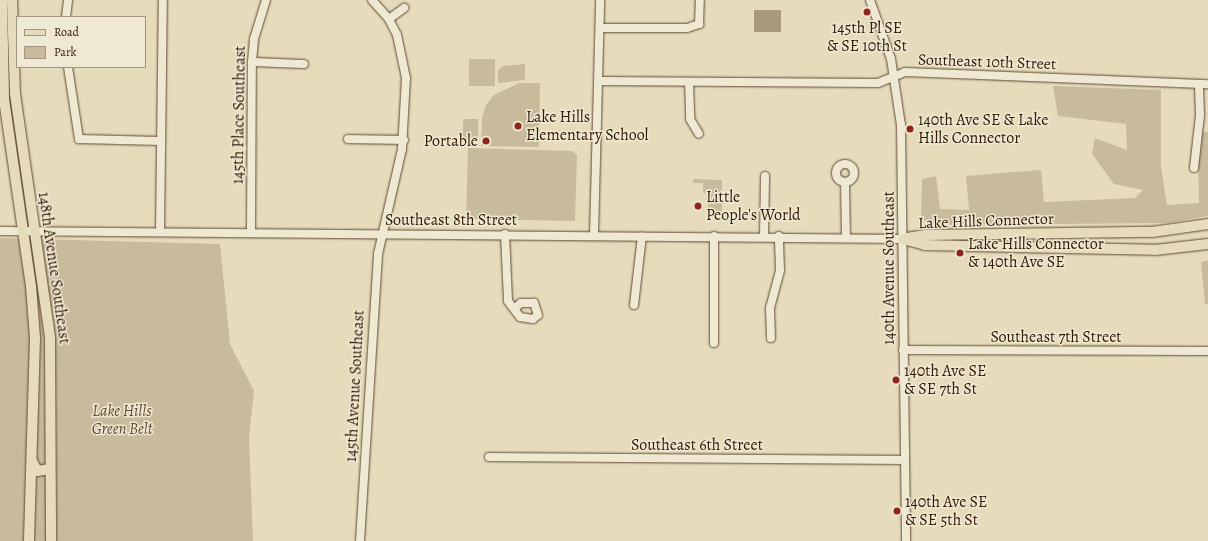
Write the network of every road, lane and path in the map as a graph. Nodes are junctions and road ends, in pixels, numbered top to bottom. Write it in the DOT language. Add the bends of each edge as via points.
graph roads {
  1 [pos="2,0"];
  2 [pos="12,0"];
  3 [pos="68,0"];
  4 [pos="162,0"];
  5 [pos="266,0"];
  6 [pos="372,0"];
  7 [pos="600,0"];
  8 [pos="700,0"];
  9 [pos="870,0"];
  10 [pos="404,8"];
  11 [pos="66,16"];
  12 [pos="389,19"];
  13 [pos="600,28"];
  14 [pos="252,62"];
  15 [pos="304,64"];
  16 [pos="68,68"];
  17 [pos="895,77"];
  18 [pos="599,81"];
  19 [pos="689,82"];
  20 [pos="1199,84"];
  21 [pos="1208,84"];
  22 [pos="699,134"];
  23 [pos="348,139"];
  24 [pos="404,140"];
  25 [pos="160,141"];
  26 [pos="1194,168"];
  27 [pos="765,176"];
  28 [pos="845,182"];
  29 [pos="1208,224"];
  30 [pos="0,231"];
  31 [pos="23,232"];
  32 [pos="34,232"];
  33 [pos="160,232"];
  34 [pos="251,232"];
  35 [pos="380,233"];
  36 [pos="505,234"];
  37 [pos="594,235"];
  38 [pos="642,236"];
  39 [pos="714,236"];
  40 [pos="764,236"];
  41 [pos="779,236"];
  42 [pos="846,238"];
  43 [pos="903,239"];
  44 [pos="1208,244"];
  45 [pos="634,305"];
  46 [pos="515,308"];
  47 [pos="771,338"];
  48 [pos="714,343"];
  49 [pos="903,350"];
  50 [pos="1208,351"];
  51 [pos="31,452"];
  52 [pos="489,457"];
  53 [pos="905,460"];
  54 [pos="50,469"];
  55 [pos="29,541"];
  56 [pos="51,541"];
  57 [pos="360,541"];
  58 [pos="906,541"];
  1 -- 31 [label="main road, 148th Avenue Southeast" via="4,99"];
  2 -- 32 [label="main road, 148th Avenue Southeast" via="13,81"];
  3 -- 11 [label="street"];
  4 -- 25 [label="street"];
  5 -- 14 [label="street, 145th Place Southeast" via="254,39"];
  6 -- 12 [label="street"];
  7 -- 13 [label="street"];
  8 -- 13 [label="street" via="701,26"];
  9 -- 17 [label="street, 140th Avenue Southeast"];
  10 -- 12 [label="street"];
  12 -- 24 [label="street, 145th Avenue Southeast" via="405,64"];
  13 -- 18 [label="street"];
  14 -- 15 [label="street"];
  14 -- 34 [label="street, 145th Place Southeast"];
  16 -- 25 [label="street" via="77,141"];
  17 -- 19 [label="street, Southeast 10th Street" via="878,83"];
  17 -- 20 [label="street, Southeast 10th Street" via="905,72"];
  17 -- 43 [label="street, 140th Avenue Southeast" via="901,125"];
  18 -- 19 [label="street, Southeast 10th Street"];
  18 -- 37 [label="street"];
  19 -- 22 [label="street" via="690,119"];
  20 -- 21 [label="street, Southeast 10th Street"];
  20 -- 26 [label="street" via="1200,115"];
  23 -- 24 [label="street"];
  24 -- 35 [label="street, 145th Avenue Southeast"];
  25 -- 33 [label="street"];
  27 -- 40 [label="street"];
  28 -- 42 [label="street"];
  29 -- 43 [label="main road, Lake Hills Connector" via="1152,232 926,235"];
  30 -- 31 [label="street, Southeast 8th Street"];
  31 -- 32 [label="street, Southeast 8th Street"];
  31 -- 51 [label="main road, 148th Avenue Southeast" via="35,338"];
  32 -- 33 [label="street, Southeast 8th Street"];
  32 -- 54 [label="main road, 148th Avenue Southeast" via="50,338"];
  33 -- 34 [label="street, Southeast 8th Street"];
  34 -- 35 [label="street, Southeast 8th Street"];
  35 -- 36 [label="street, Southeast 8th Street"];
  35 -- 57 [label="street, 145th Avenue Southeast"];
  36 -- 37 [label="street, Southeast 8th Street"];
  36 -- 46 [label="street" via="506,294"];
  37 -- 38 [label="street, Southeast 8th Street"];
  38 -- 39 [label="street, Southeast 8th Street"];
  38 -- 45 [label="street"];
  39 -- 40 [label="street, Southeast 8th Street"];
  39 -- 48 [label="street"];
  40 -- 41 [label="street, Southeast 8th Street"];
  41 -- 42 [label="street, Southeast 8th Street"];
  41 -- 47 [label="street" via="780,270 770,308"];
  42 -- 43 [label="street, Southeast 8th Street"];
  43 -- 44 [label="main road, Lake Hills Connector" via="925,245 1155,250"];
  43 -- 49 [label="street, 140th Avenue Southeast"];
  49 -- 50 [label="street, Southeast 7th Street"];
  49 -- 53 [label="street, 140th Avenue Southeast"];
  51 -- 54 [label="main road" via="34,468 42,473"];
  51 -- 55 [label="main road, 148th Avenue Southeast"];
  52 -- 53 [label="street, Southeast 6th Street"];
  53 -- 58 [label="street, 140th Avenue Southeast"];
  54 -- 56 [label="main road, 148th Avenue Southeast"];
}
